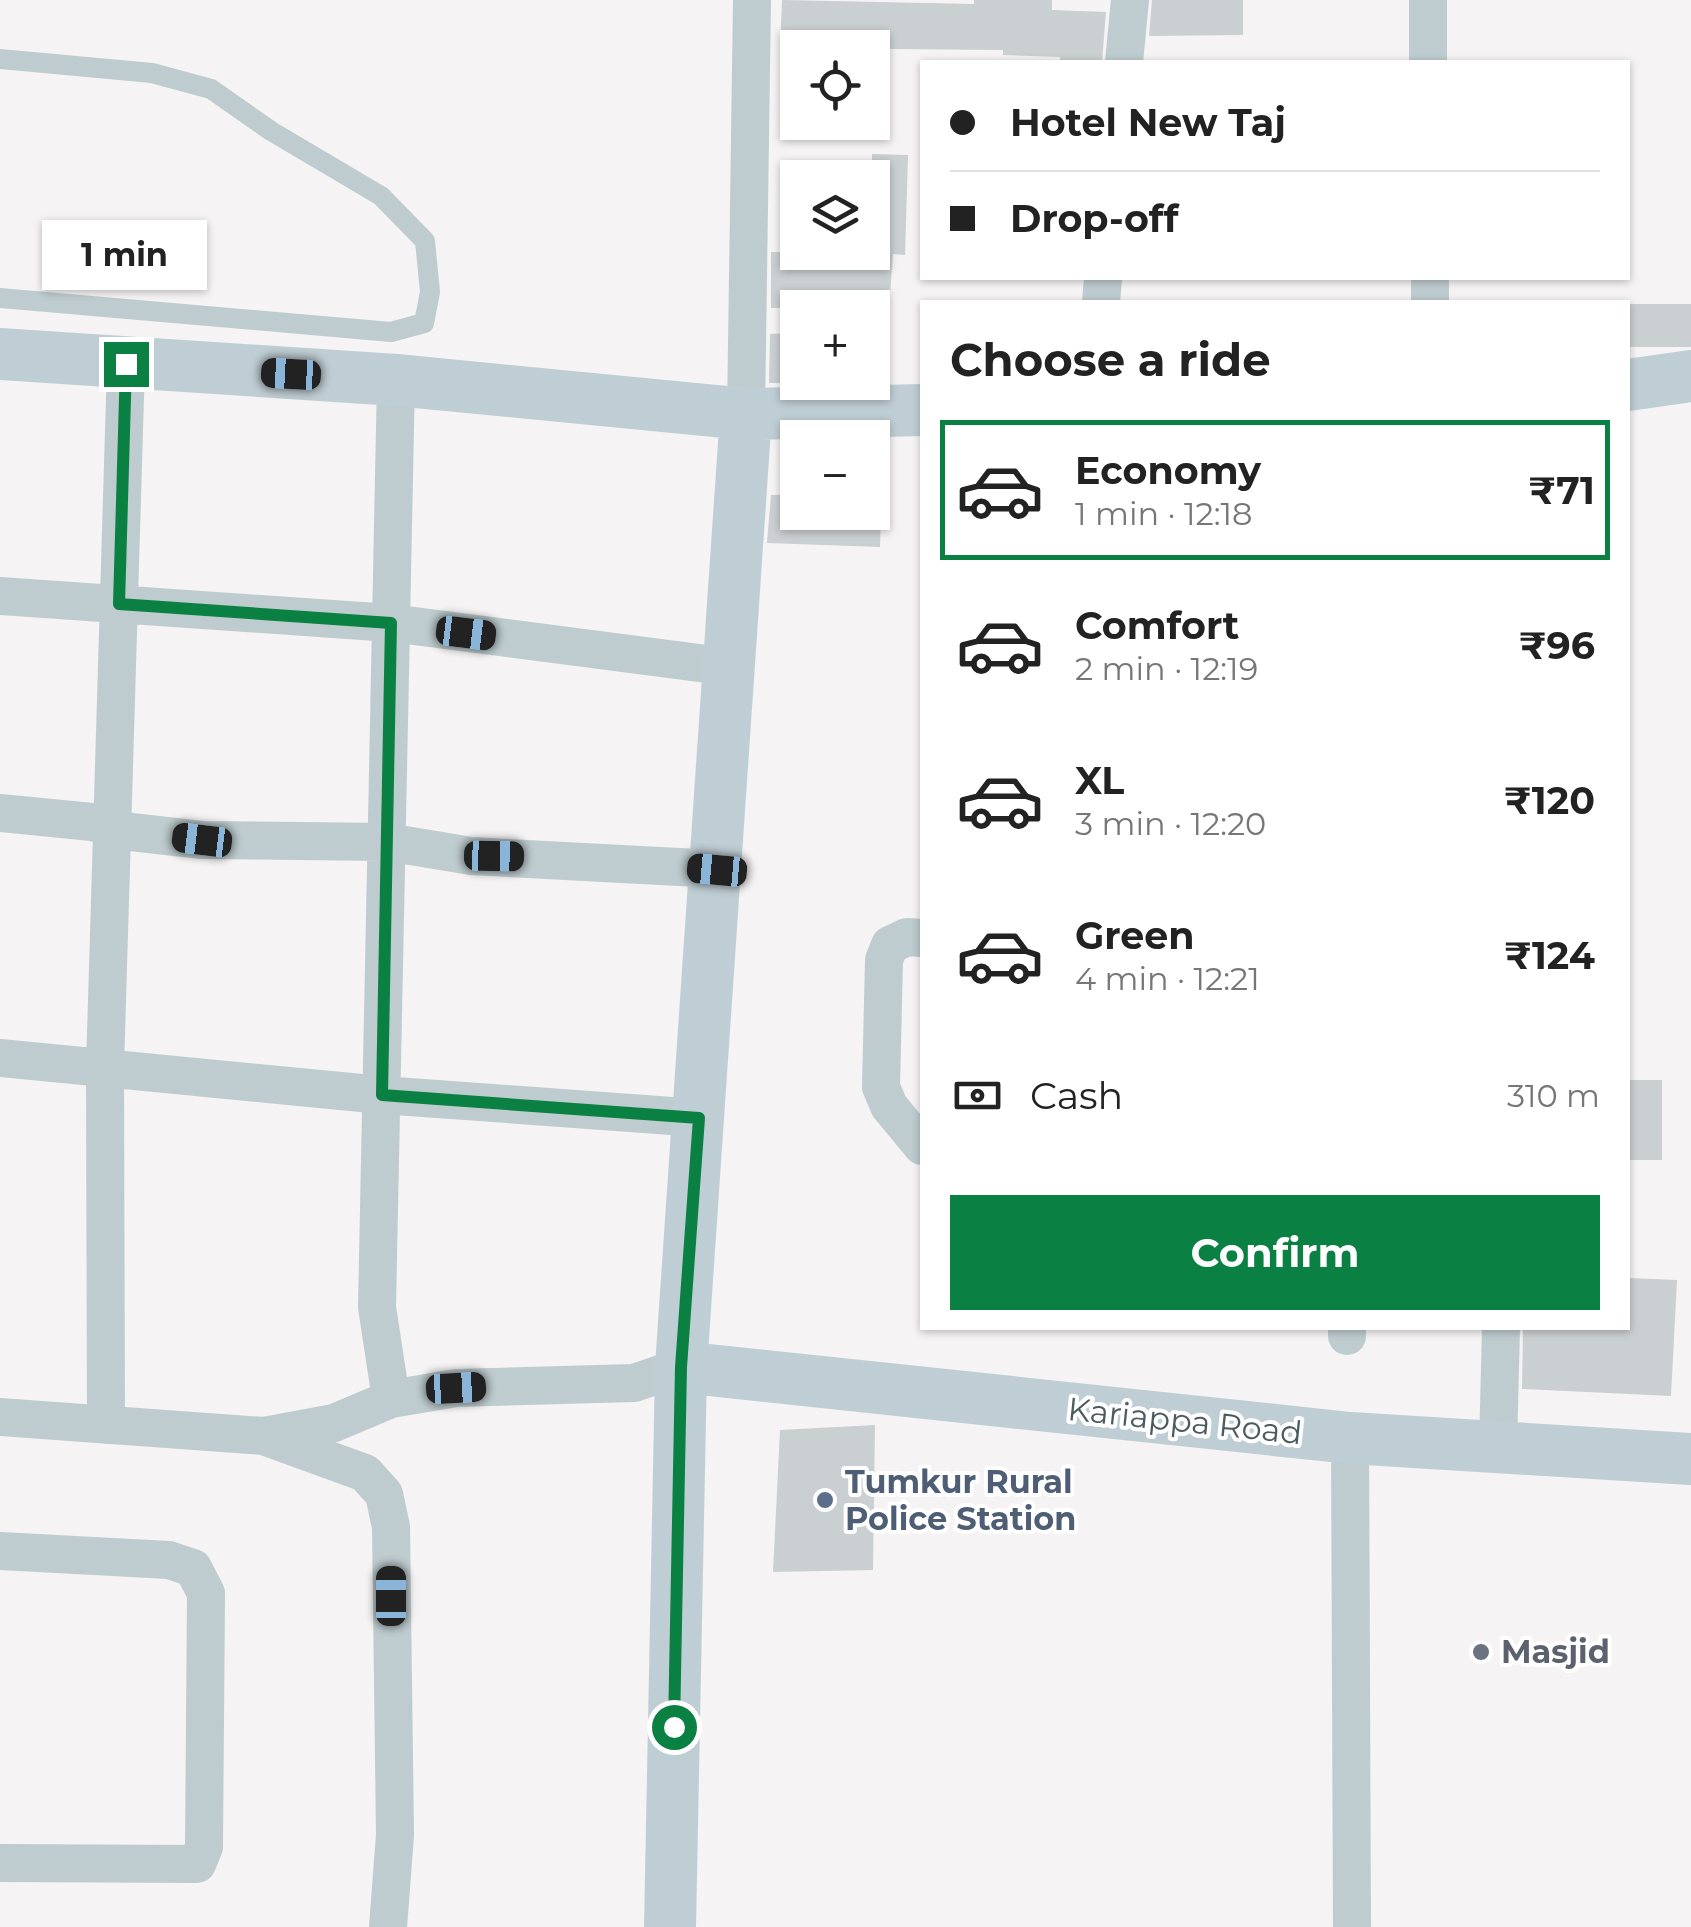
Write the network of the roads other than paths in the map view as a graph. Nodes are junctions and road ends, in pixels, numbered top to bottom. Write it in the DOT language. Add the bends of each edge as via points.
graph roads {
  1 [pos="752,0"];
  2 [pos="1130,0"];
  3 [pos="1428,0"];
  4 [pos="0,59"];
  5 [pos="1124,60"];
  6 [pos="1428,60"];
  7 [pos="0,298"];
  8 [pos="0,354"];
  9 [pos="126,364"];
  10 [pos="1691,376"];
  11 [pos="396,380"];
  12 [pos="1630,385"];
  13 [pos="920,410"];
  14 [pos="746,414"];
  15 [pos="0,596"];
  16 [pos="119,604"];
  17 [pos="391,623"];
  18 [pos="730,667"];
  19 [pos="0,813"];
  20 [pos="112,826"];
  21 [pos="387,842"];
  22 [pos="717,870"];
  23 [pos="920,938"];
  24 [pos="0,1058"];
  25 [pos="105,1068"];
  26 [pos="382,1095"];
  27 [pos="699,1118"];
  28 [pos="920,1144"];
  29 [pos="1501,1330"];
  30 [pos="681,1367"];
  31 [pos="391,1399"];
  32 [pos="0,1417"];
  33 [pos="106,1425"];
  34 [pos="264,1436"];
  35 [pos="1350,1438"];
  36 [pos="1498,1447"];
  37 [pos="1691,1458"];
  38 [pos="0,1550"];
  39 [pos="0,1863"];
  40 [pos="388,1927"];
  41 [pos="670,1927"];
  42 [pos="1352,1927"];
  1 -- 14 [label="street"];
  2 -- 5 [label="street"];
  3 -- 6 [label="street"];
  4 -- 7 [label="lane" via="152,73 211,89 381,196 426,241 430,292 424,322 391,332"];
  8 -- 9 [label="street"];
  9 -- 11 [label="street"];
  9 -- 16 [label="street"];
  10 -- 12 [label="street"];
  11 -- 14 [label="street"];
  11 -- 17 [label="street"];
  13 -- 14 [label="street"];
  14 -- 18 [label="street"];
  15 -- 16 [label="street"];
  16 -- 17 [label="street"];
  16 -- 20 [label="street"];
  17 -- 18 [label="street"];
  17 -- 21 [label="street"];
  18 -- 22 [label="street"];
  19 -- 20 [label="street"];
  20 -- 21 [label="street" via="202,840"];
  20 -- 25 [label="street"];
  21 -- 22 [label="street" via="470,856"];
  21 -- 26 [label="street"];
  22 -- 27 [label="street"];
  23 -- 28 [label="street" via="890,945 884,960 882,1088"];
  24 -- 25 [label="street"];
  25 -- 26 [label="street"];
  25 -- 33 [label="street"];
  26 -- 27 [label="street"];
  26 -- 31 [label="street" via="377,1307"];
  27 -- 30 [label="street"];
  29 -- 36 [label="street"];
  30 -- 31 [label="street" via="634,1383 456,1388"];
  30 -- 35 [label="street, Kariappa Road"];
  30 -- 41 [label="street"];
  31 -- 34 [label="street" via="334,1423"];
  32 -- 33 [label="street"];
  33 -- 34 [label="street"];
  34 -- 40 [label="street" via="365,1473 384,1494 391,1527 396,1835"];
  35 -- 36 [label="street, Kariappa Road"];
  35 -- 42 [label="street"];
  36 -- 37 [label="street, Kariappa Road"];
  38 -- 39 [label="street" via="169,1560 194,1568 206,1592 204,1847 196,1864"];
}
